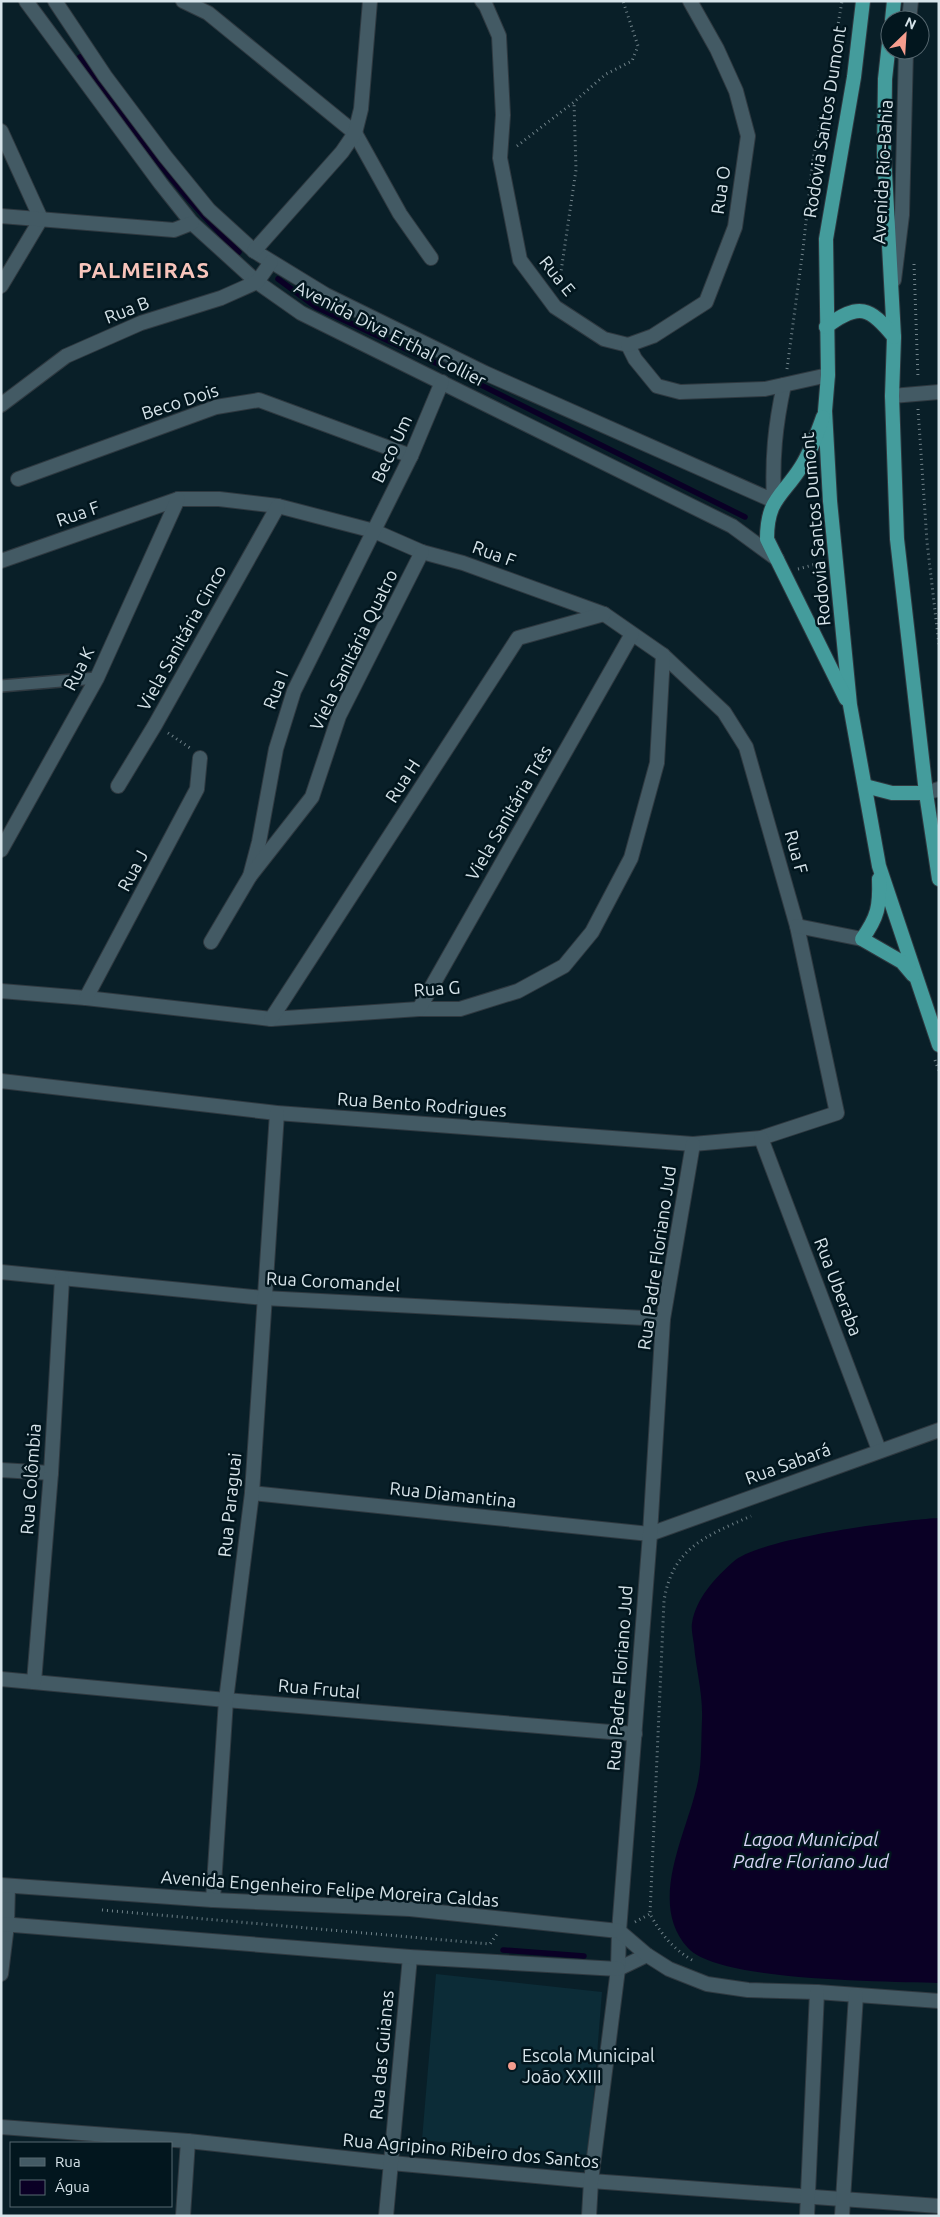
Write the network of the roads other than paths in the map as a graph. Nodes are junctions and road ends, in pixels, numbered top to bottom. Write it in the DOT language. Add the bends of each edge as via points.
graph roads {
  1 [pos="26,1"];
  2 [pos="56,1"];
  3 [pos="182,1"];
  4 [pos="370,1"];
  5 [pos="482,1"];
  6 [pos="690,1"];
  7 [pos="863,1"];
  8 [pos="887,60"];
  9 [pos="906,60"];
  10 [pos="1,131"];
  11 [pos="354,133"];
  12 [pos="1,216"];
  13 [pos="41,219"];
  14 [pos="192,223"];
  15 [pos="254,251"];
  16 [pos="431,258"];
  17 [pos="271,262"];
  18 [pos="257,282"];
  19 [pos="1,286"];
  20 [pos="892,295"];
  21 [pos="826,327"];
  22 [pos="894,337"];
  23 [pos="628,344"];
  24 [pos="828,375"];
  25 [pos="442,382"];
  26 [pos="784,385"];
  27 [pos="939,392"];
  28 [pos="892,396"];
  29 [pos="1,405"];
  30 [pos="825,411"];
  31 [pos="412,456"];
  32 [pos="18,479"];
  33 [pos="178,499"];
  34 [pos="774,501"];
  35 [pos="278,506"];
  36 [pos="374,531"];
  37 [pos="422,552"];
  38 [pos="777,559"];
  39 [pos="1,561"];
  40 [pos="604,614"];
  41 [pos="632,634"];
  42 [pos="663,655"];
  43 [pos="97,678"];
  44 [pos="1,686"];
  45 [pos="850,705"];
  46 [pos="200,758"];
  47 [pos="118,786"];
  48 [pos="866,786"];
  49 [pos="932,791"];
  50 [pos="1,850"];
  51 [pos="879,866"];
  52 [pos="250,876"];
  53 [pos="939,879"];
  54 [pos="797,926"];
  55 [pos="862,939"];
  56 [pos="211,942"];
  57 [pos="918,981"];
  58 [pos="1,991"];
  59 [pos="86,998"];
  60 [pos="419,1009"];
  61 [pos="271,1019"];
  62 [pos="939,1045"];
  63 [pos="1,1081"];
  64 [pos="837,1113"];
  65 [pos="277,1114"];
  66 [pos="761,1138"];
  67 [pos="693,1144"];
  68 [pos="1,1272"];
  69 [pos="62,1279"];
  70 [pos="264,1298"];
  71 [pos="663,1319"];
  72 [pos="939,1430"];
  73 [pos="879,1450"];
  74 [pos="1,1470"];
  75 [pos="51,1473"];
  76 [pos="252,1493"];
  77 [pos="650,1534"];
  78 [pos="1,1679"];
  79 [pos="34,1682"];
  80 [pos="226,1700"];
  81 [pos="635,1734"];
  82 [pos="4,1885"];
  83 [pos="213,1900"];
  84 [pos="4,1925"];
  85 [pos="619,1930"];
  86 [pos="647,1955"];
  87 [pos="410,1957"];
  88 [pos="618,1969"];
  89 [pos="1,1974"];
  90 [pos="817,1992"];
  91 [pos="856,1995"];
  92 [pos="939,2001"];
  93 [pos="1,2127"];
  94 [pos="188,2141"];
  95 [pos="390,2163"];
  96 [pos="591,2182"];
  97 [pos="808,2196"];
  98 [pos="843,2198"];
  99 [pos="939,2206"];
  100 [pos="183,2216"];
  101 [pos="386,2216"];
  102 [pos="589,2216"];
  103 [pos="807,2216"];
  104 [pos="842,2216"];
  1 -- 14 [label="street, Avenida Diva Erthal Collier"];
  2 -- 15 [label="street, Avenida Diva Erthal Collier" via="105,76 165,156 210,210"];
  3 -- 11 [label="street" via="208,13"];
  4 -- 11 [label="street" via="361,110"];
  5 -- 23 [label="street, Rua E" via="499,36 503,114 500,158 520,260 555,307 604,339"];
  6 -- 23 [label="street, Rua O" via="736,91 748,136 735,227 706,302 653,336"];
  7 -- 21 [label="highway, Rodovia Santos Dumont" via="854,77 826,239"];
  8 -- 20 [label="highway" via="884,154"];
  9 -- 20 [label="street, Avenida Rio-Bahia" via="902,215"];
  10 -- 13 [label="street"];
  11 -- 15 [label="street" via="342,152"];
  11 -- 16 [label="street" via="400,214"];
  12 -- 13 [label="street"];
  13 -- 14 [label="street" via="174,230"];
  13 -- 19 [label="street"];
  14 -- 18 [label="street, Avenida Diva Erthal Collier"];
  15 -- 17 [label="street, Avenida Diva Erthal Collier"];
  17 -- 18 [label="street"];
  17 -- 34 [label="street, Avenida Diva Erthal Collier" via="326,295 486,373"];
  18 -- 25 [label="street, Avenida Diva Erthal Collier" via="300,313"];
  18 -- 29 [label="street, Rua B" via="221,298 141,323 66,356"];
  20 -- 22 [label="highway"];
  21 -- 22 [label="highway" via="842,316 864,310 877,316"];
  21 -- 24 [label="highway, Rodovia Santos Dumont"];
  22 -- 28 [label="highway"];
  23 -- 26 [label="street" via="635,359 657,386 680,392 765,389"];
  24 -- 26 [label="street"];
  24 -- 30 [label="highway, Rodovia Santos Dumont"];
  25 -- 31 [label="street, Beco Um"];
  25 -- 38 [label="street, Avenida Diva Erthal Collier" via="732,526"];
  26 -- 34 [label="street" via="772,462"];
  27 -- 28 [label="street"];
  28 -- 49 [label="highway" via="897,539"];
  30 -- 34 [label="highway" via="811,450"];
  30 -- 45 [label="highway, Rodovia Santos Dumont"];
  31 -- 32 [label="street, Beco Dois" via="259,400 216,407"];
  31 -- 36 [label="street, Beco Um"];
  33 -- 35 [label="street, Rua F" via="219,499"];
  33 -- 39 [label="street, Rua F"];
  33 -- 43 [label="street, Rua K"];
  34 -- 38 [label="highway" via="767,524 767,539"];
  35 -- 36 [label="street, Rua F"];
  35 -- 47 [label="street, Viela Sanitária Cinco"];
  36 -- 37 [label="street, Rua F"];
  36 -- 52 [label="street, Rua I" via="294,691 276,750"];
  37 -- 40 [label="street, Rua F" via="463,563"];
  37 -- 52 [label="street, Viela Sanitária Quatro" via="339,716 312,797"];
  38 -- 45 [label="highway"];
  40 -- 41 [label="street, Rua F"];
  40 -- 61 [label="street, Rua H" via="518,638"];
  41 -- 42 [label="street, Rua F"];
  41 -- 60 [label="street, Viela Sanitária Três"];
  42 -- 54 [label="street, Rua F" via="724,712 746,747"];
  42 -- 60 [label="street, Rua G" via="657,763 631,858 592,932 564,966 518,991 460,1009"];
  43 -- 44 [label="lane"];
  43 -- 50 [label="street, Rua K"];
  45 -- 48 [label="highway, Rodovia Santos Dumont"];
  46 -- 59 [label="street, Rua J" via="197,789"];
  48 -- 49 [label="highway" via="892,793"];
  48 -- 51 [label="highway, Rodovia Santos Dumont"];
  49 -- 53 [label="highway"];
  51 -- 55 [label="highway" via="879,906 873,925"];
  51 -- 57 [label="highway, Rodovia Santos Dumont"];
  52 -- 56 [label="street, Viela Sanitária Quatro"];
  54 -- 55 [label="street"];
  54 -- 64 [label="street, Rua F"];
  55 -- 57 [label="highway" via="902,962"];
  57 -- 62 [label="highway, Rodovia Santos Dumont"];
  58 -- 59 [label="street, Rua G"];
  59 -- 61 [label="street, Rua G"];
  60 -- 61 [label="street, Rua G"];
  63 -- 65 [label="street, Rua Bento Rodrigues"];
  64 -- 66 [label="street, Rua Bento Rodrigues"];
  65 -- 67 [label="street, Rua Bento Rodrigues"];
  65 -- 70 [label="street, Rua Paraguai"];
  66 -- 67 [label="street, Rua Bento Rodrigues"];
  66 -- 73 [label="street, Rua Uberaba"];
  67 -- 71 [label="street, Rua Padre Floriano Jud"];
  68 -- 69 [label="street, Rua Coromandel"];
  69 -- 70 [label="street, Rua Coromandel"];
  69 -- 75 [label="street, Rua Colômbia"];
  70 -- 71 [label="street, Rua Coromandel"];
  70 -- 76 [label="street, Rua Paraguai"];
  71 -- 77 [label="street, Rua Padre Floriano Jud"];
  72 -- 73 [label="street, Rua Sabará"];
  73 -- 77 [label="street, Rua Sabará"];
  74 -- 75 [label="street"];
  75 -- 79 [label="street, Rua Colômbia"];
  76 -- 77 [label="street, Rua Diamantina"];
  76 -- 80 [label="street, Rua Paraguai"];
  77 -- 81 [label="street, Rua Padre Floriano Jud"];
  78 -- 79 [label="street, Rua Frutal"];
  79 -- 80 [label="street, Rua Frutal"];
  80 -- 81 [label="street, Rua Frutal"];
  80 -- 83 [label="street, Rua Paraguai"];
  81 -- 85 [label="street, Rua Padre Floriano Jud"];
  82 -- 83 [label="street, Avenida Engenheiro Felipe Moreira Caldas"];
  82 -- 84 [label="street"];
  83 -- 85 [label="street, Avenida Engenheiro Felipe Moreira Caldas" via="410,1909"];
  84 -- 87 [label="street"];
  84 -- 89 [label="street"];
  85 -- 86 [label="street"];
  85 -- 88 [label="street, Rua Padre Floriano Jud"];
  86 -- 88 [label="street"];
  86 -- 90 [label="street" via="669,1969 707,1984 748,1990"];
  87 -- 88 [label="street"];
  87 -- 95 [label="street, Rua das Guianas"];
  88 -- 96 [label="street, Rua Padre Floriano Jud"];
  90 -- 91 [label="street"];
  90 -- 97 [label="street"];
  91 -- 92 [label="street"];
  91 -- 98 [label="street"];
  93 -- 94 [label="street, Rua Agripino Ribeiro dos Santos"];
  94 -- 95 [label="street, Rua Agripino Ribeiro dos Santos"];
  94 -- 100 [label="street"];
  95 -- 96 [label="street, Rua Agripino Ribeiro dos Santos"];
  95 -- 101 [label="street, Rua das Guianas"];
  96 -- 97 [label="street, Rua Agripino Ribeiro dos Santos"];
  96 -- 102 [label="street, Rua Padre Floriano Jud"];
  97 -- 98 [label="street, Rua Agripino Ribeiro dos Santos"];
  97 -- 103 [label="street"];
  98 -- 99 [label="street, Rua Agripino Ribeiro dos Santos"];
  98 -- 104 [label="street"];
}
